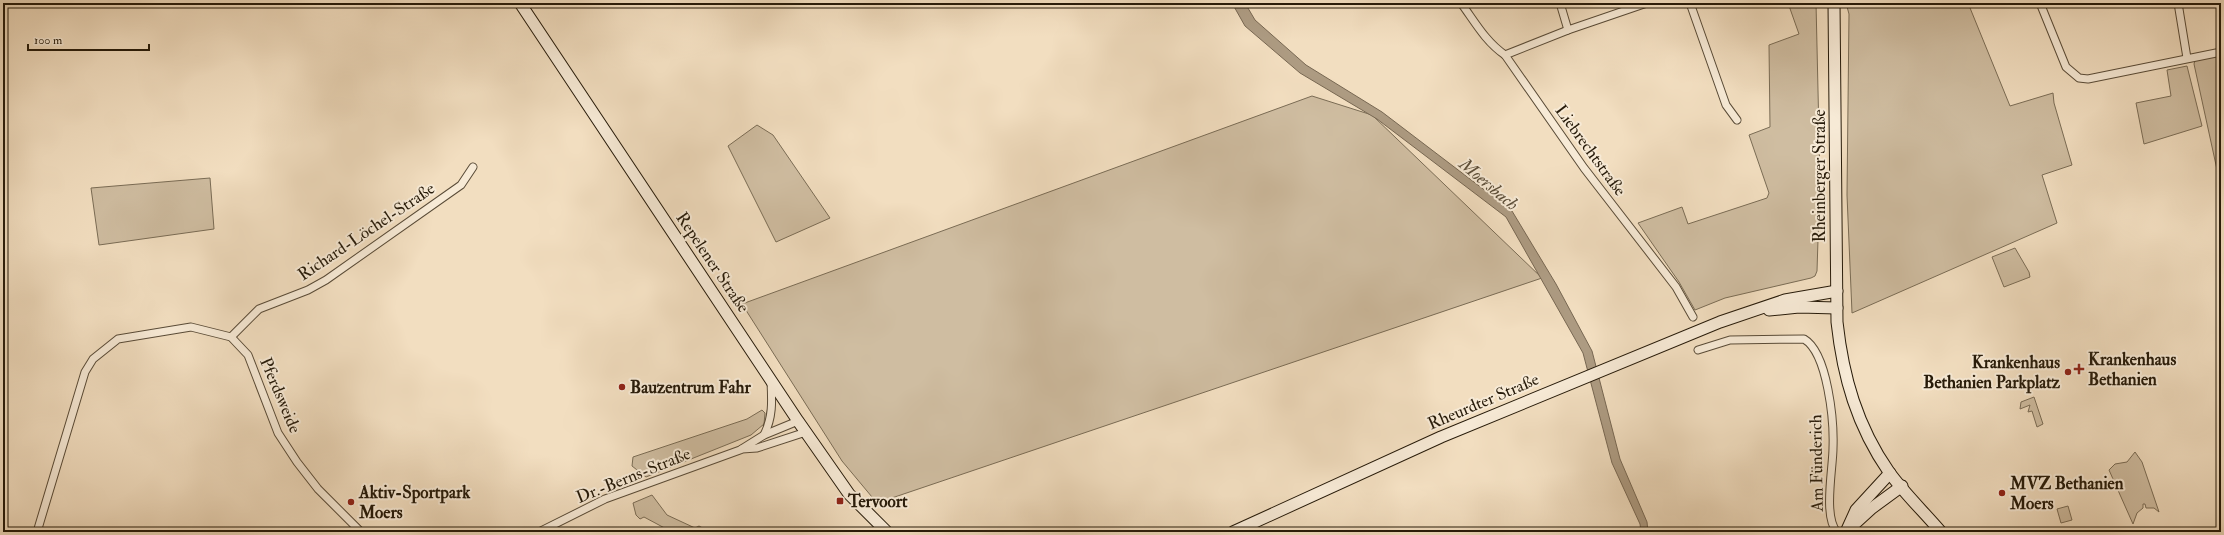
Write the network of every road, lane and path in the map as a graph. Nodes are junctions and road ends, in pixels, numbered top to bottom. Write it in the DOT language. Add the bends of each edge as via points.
graph roads {
  1 [pos="520,3"];
  2 [pos="1461,3"];
  3 [pos="1560,3"];
  4 [pos="1647,3"];
  5 [pos="1690,3"];
  6 [pos="1834,3"];
  7 [pos="2040,3"];
  8 [pos="2178,3"];
  9 [pos="1568,30"];
  10 [pos="2221,52"];
  11 [pos="1505,55"];
  12 [pos="2187,58"];
  13 [pos="1737,120"];
  14 [pos="472,167"];
  15 [pos="1837,290"];
  16 [pos="1837,308"];
  17 [pos="1750,312"];
  18 [pos="1693,317"];
  19 [pos="231,337"];
  20 [pos="1698,350"];
  21 [pos="771,380"];
  22 [pos="798,421"];
  23 [pos="806,432"];
  24 [pos="764,434"];
  25 [pos="740,450"];
  26 [pos="1890,473"];
  27 [pos="1902,486"];
  28 [pos="37,532"];
  29 [pos="361,532"];
  30 [pos="539,532"];
  31 [pos="887,532"];
  32 [pos="1233,532"];
  33 [pos="1837,532"];
  34 [pos="1846,532"];
  35 [pos="1940,532"];
  1 -- 21 [label="main road, Repelener Straße"];
  2 -- 11 [label="street, Liebrechtstraße" via="1492,46"];
  3 -- 9 [label="street"];
  4 -- 9 [label="street"];
  5 -- 13 [label="street" via="1726,105"];
  6 -- 15 [label="main road, Rheinberger Straße"];
  7 -- 12 [label="street" via="2066,67 2079,78 2088,79 2149,68"];
  8 -- 12 [label="street"];
  9 -- 11 [label="street"];
  10 -- 12 [label="street"];
  11 -- 18 [label="street, Liebrechtstraße" via="1584,168 1676,288"];
  14 -- 19 [label="street, Richard-Löchel-Straße" via="461,186 326,280 308,290 259,309"];
  15 -- 16 [label="main road, Rheinberger Straße"];
  15 -- 17 [label="main road, Rheurdter Straße" via="1785,300"];
  16 -- 17 [label="main road, Rheurdter Straße" via="1799,307"];
  16 -- 26 [label="main road, Rheinberger Straße" via="1843,367 1858,417"];
  17 -- 32 [label="main road, Rheurdter Straße" via="1441,436"];
  19 -- 28 [label="street" via="191,328 133,336 118,339 93,359 85,372"];
  19 -- 29 [label="street, Pferdsweide" via="248,355 278,433 296,462 318,489"];
  20 -- 33 [label="street, Am Fünderich" via="1730,340 1804,339 1811,342 1819,356 1830,412 1834,446 1830,508"];
  21 -- 22 [label="main road, Repelener Straße"];
  21 -- 24 [label="street" via="772,411"];
  22 -- 23 [label="main road, Repelener Straße"];
  22 -- 24 [label="street, Dr.-Berns-Straße"];
  23 -- 25 [label="street, Dr.-Berns-Straße" via="757,448"];
  23 -- 31 [label="main road, Repelener Straße" via="849,494"];
  24 -- 25 [label="street, Dr.-Berns-Straße"];
  25 -- 30 [label="street, Dr.-Berns-Straße" via="606,499"];
  26 -- 27 [label="main road, Rheinberger Straße"];
  26 -- 34 [label="main road" via="1856,510"];
  27 -- 34 [label="main road" via="1872,508"];
  27 -- 35 [label="main road, Rheinberger Straße"];
}
